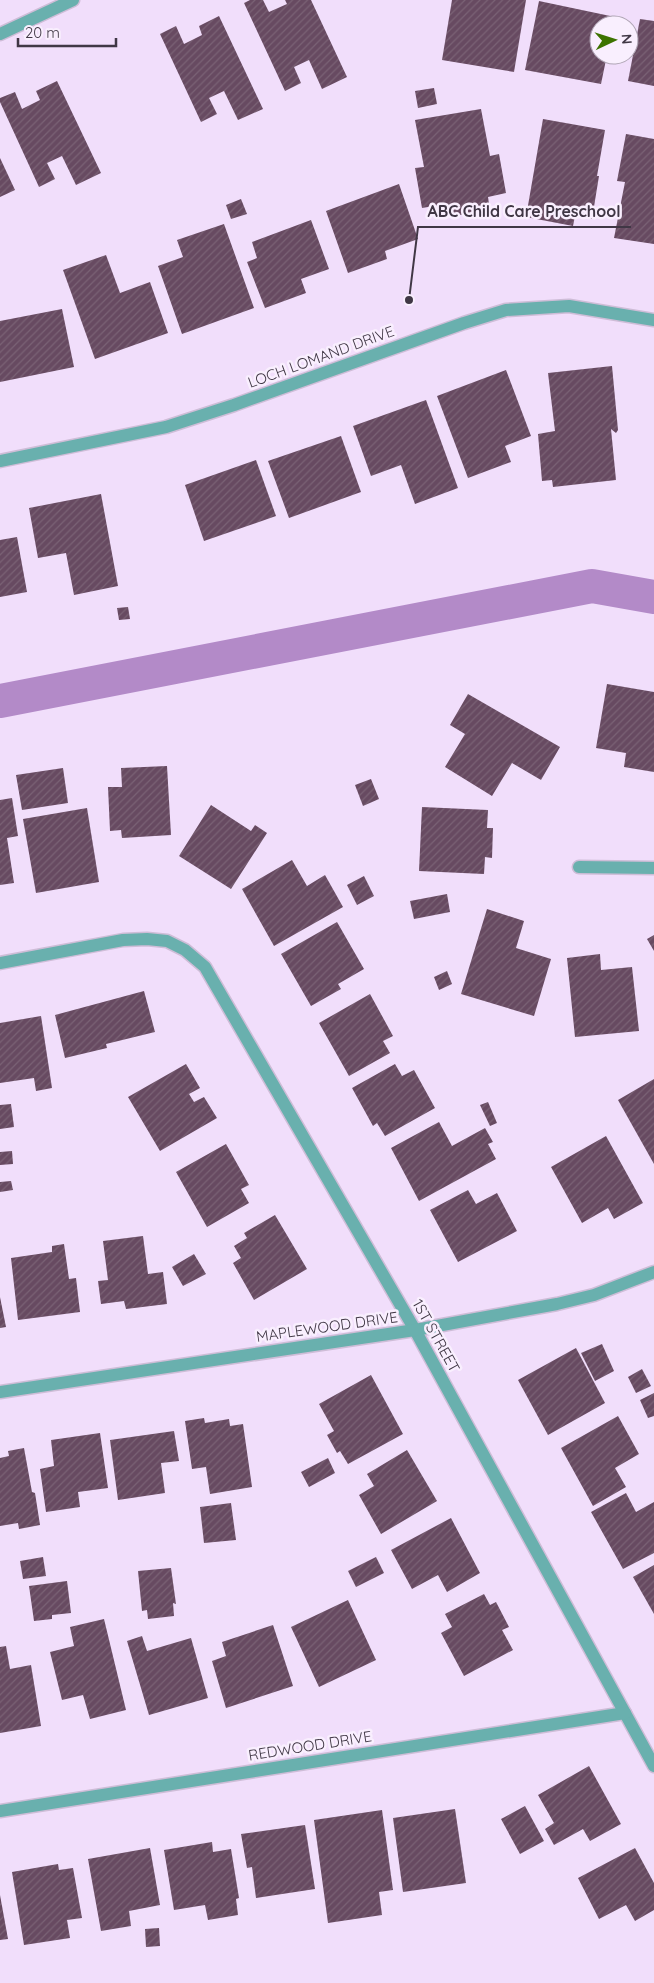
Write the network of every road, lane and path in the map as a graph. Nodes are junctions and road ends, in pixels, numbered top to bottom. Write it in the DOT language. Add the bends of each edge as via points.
graph roads {
  1 [pos="73,0"];
  2 [pos="0,34"];
  3 [pos="654,320"];
  4 [pos="0,461"];
  5 [pos="579,867"];
  6 [pos="654,868"];
  7 [pos="0,963"];
  8 [pos="654,1272"];
  9 [pos="415,1330"];
  10 [pos="0,1392"];
  11 [pos="625,1714"];
  12 [pos="654,1766"];
  13 [pos="0,1811"];
  1 -- 2 [label="street"];
  3 -- 4 [label="street, LOCH LOMAND DRIVE" via="569,306 506,310 166,427"];
  5 -- 6 [label="street"];
  7 -- 9 [label="street, 1ST STREET" via="123,940 167,941 185,950 204,967"];
  8 -- 9 [label="street, MAPLEWOOD DRIVE" via="594,1295 557,1304"];
  9 -- 10 [label="street, MAPLEWOOD DRIVE"];
  9 -- 11 [label="street, 1ST STREET"];
  11 -- 12 [label="street, 1ST STREET"];
  11 -- 13 [label="street, REDWOOD DRIVE"];
}
